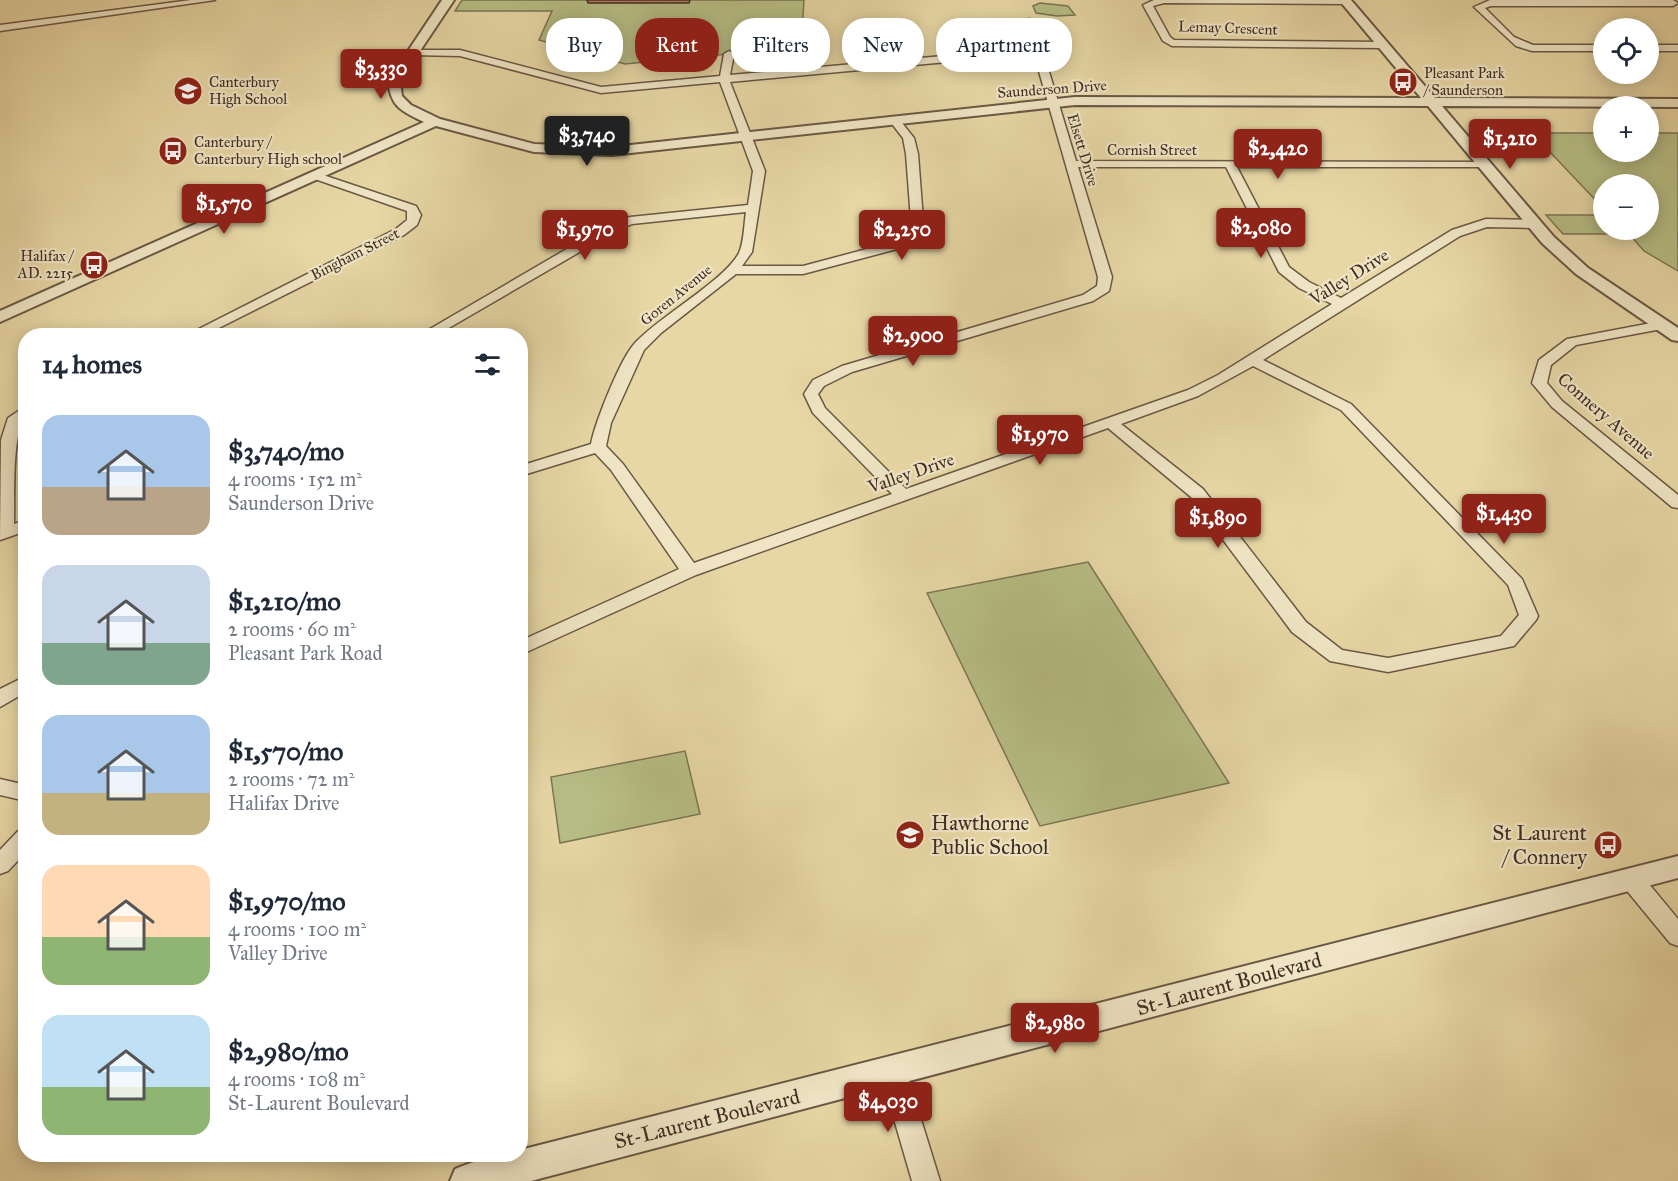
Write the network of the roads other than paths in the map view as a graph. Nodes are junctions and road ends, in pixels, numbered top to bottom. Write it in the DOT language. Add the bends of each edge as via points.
graph roads {
  1 [pos="211,0"];
  2 [pos="448,0"];
  3 [pos="1346,0"];
  4 [pos="1673,3"];
  5 [pos="0,28"];
  6 [pos="1383,45"];
  7 [pos="1593,48"];
  8 [pos="1659,48"];
  9 [pos="1678,48"];
  10 [pos="411,52"];
  11 [pos="729,54"];
  12 [pos="936,59"];
  13 [pos="1043,72"];
  14 [pos="724,80"];
  15 [pos="1053,102"];
  16 [pos="1434,103"];
  17 [pos="1678,103"];
  18 [pos="894,120"];
  19 [pos="435,122"];
  20 [pos="745,137"];
  21 [pos="1072,164"];
  22 [pos="1484,164"];
  23 [pos="1230,165"];
  24 [pos="316,176"];
  25 [pos="753,208"];
  26 [pos="1534,224"];
  27 [pos="733,270"];
  28 [pos="1342,304"];
  29 [pos="0,317"];
  30 [pos="1662,325"];
  31 [pos="208,328"];
  32 [pos="439,328"];
  33 [pos="1678,336"];
  34 [pos="1252,360"];
  35 [pos="18,417"];
  36 [pos="1110,423"];
  37 [pos="598,447"];
  38 [pos="528,469"];
  39 [pos="904,496"];
  40 [pos="1678,503"];
  41 [pos="18,528"];
  42 [pos="3,534"];
  43 [pos="690,571"];
  44 [pos="528,645"];
  45 [pos="18,687"];
  46 [pos="0,700"];
  47 [pos="0,787"];
  48 [pos="18,791"];
  49 [pos="18,846"];
  50 [pos="0,866"];
  51 [pos="1678,867"];
  52 [pos="1631,879"];
  53 [pos="1678,936"];
  54 [pos="893,1071"];
  55 [pos="467,1181"];
  56 [pos="926,1181"];
  1 -- 5 [label="street"];
  2 -- 10 [label="street, Saunderson Drive"];
  3 -- 6 [label="street"];
  3 -- 6 [label="street, Lemay Crescent" via="1163,0 1148,5 1172,43"];
  4 -- 7 [label="street" via="1480,5 1480,11 1519,44 1532,48"];
  6 -- 16 [label="street"];
  8 -- 9 [label="street"];
  10 -- 14 [label="street" via="469,54 601,90"];
  10 -- 19 [label="street, Saunderson Drive" via="393,81 396,97 406,108"];
  11 -- 14 [label="street"];
  12 -- 14 [label="street"];
  13 -- 15 [label="street, Elsett Drive"];
  14 -- 20 [label="street, Goren Avenue"];
  15 -- 16 [label="street, Saunderson Drive"];
  15 -- 18 [label="street, Saunderson Drive"];
  15 -- 21 [label="street, Elsett Drive"];
  16 -- 17 [label="street, Saunderson Drive"];
  16 -- 22 [label="street"];
  18 -- 20 [label="street, Saunderson Drive"];
  18 -- 27 [label="street" via="908,138 912,154 918,234 912,240 803,270"];
  19 -- 20 [label="street, Saunderson Drive" via="534,148 574,151 612,151"];
  19 -- 24 [label="street"];
  20 -- 25 [label="street, Goren Avenue" via="759,171"];
  21 -- 23 [label="street, Cornish Street"];
  21 -- 39 [label="street, Elsett Drive" via="1105,276 1104,288 1088,298 847,369 818,383 811,394 818,410"];
  22 -- 23 [label="street, Cornish Street"];
  22 -- 26 [label="street"];
  23 -- 28 [label="street" via="1284,269 1304,285"];
  24 -- 29 [label="street"];
  24 -- 31 [label="street, Bingham Street" via="412,209 413,222"];
  25 -- 27 [label="street, Goren Avenue" via="746,252"];
  25 -- 32 [label="street" via="666,216 620,225"];
  26 -- 28 [label="street, Valley Drive" via="1486,224 1464,230"];
  26 -- 30 [label="street" via="1582,271"];
  27 -- 37 [label="street, Goren Avenue" via="638,348 603,423"];
  28 -- 34 [label="street, Valley Drive"];
  30 -- 33 [label="street"];
  30 -- 40 [label="street, Connery Avenue" via="1572,342 1544,363 1539,383 1557,404"];
  34 -- 36 [label="street, Valley Drive" via="1193,393"];
  34 -- 36 [label="street" via="1346,406 1515,583 1529,616 1507,641 1388,665 1337,656 1299,627 1197,493"];
  35 -- 42 [label="street" via="13,421 9,440"];
  36 -- 39 [label="street, Valley Drive"];
  37 -- 38 [label="street"];
  37 -- 43 [label="street" via="617,466"];
  39 -- 43 [label="street, Valley Drive"];
  41 -- 42 [label="street"];
  43 -- 44 [label="street, Valley Drive"];
  45 -- 46 [label="street"];
  47 -- 48 [label="street"];
  49 -- 50 [label="street"];
  51 -- 52 [label="street, St-Laurent Boulevard"];
  52 -- 53 [label="street"];
  52 -- 54 [label="street, St-Laurent Boulevard"];
  54 -- 55 [label="street, St-Laurent Boulevard"];
  54 -- 56 [label="street"];
}
